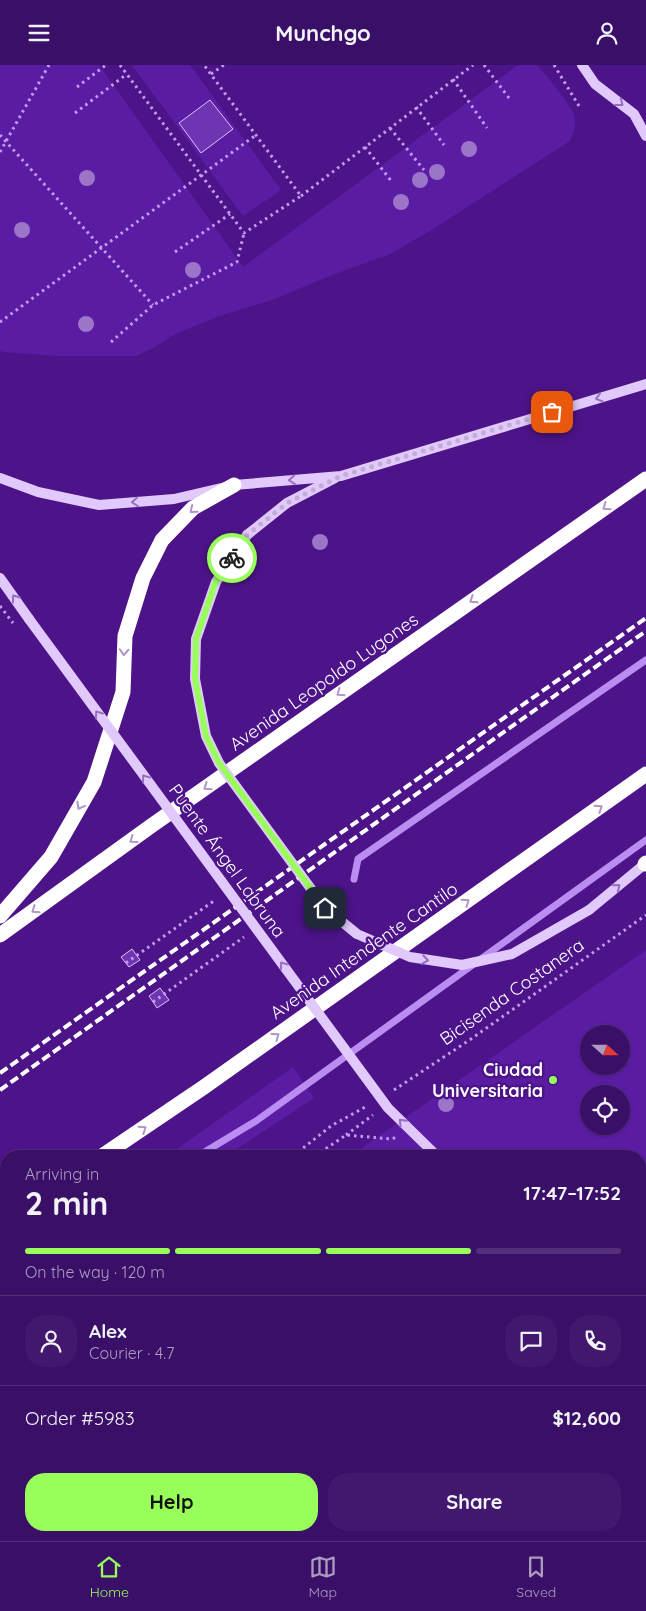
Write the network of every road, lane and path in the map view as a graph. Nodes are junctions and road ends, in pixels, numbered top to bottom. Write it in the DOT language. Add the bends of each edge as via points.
graph roads {
  1 [pos="49,65"];
  2 [pos="106,65"];
  3 [pos="120,65"];
  4 [pos="204,65"];
  5 [pos="224,65"];
  6 [pos="473,65"];
  7 [pos="484,65"];
  8 [pos="554,65"];
  9 [pos="582,65"];
  10 [pos="127,74"];
  11 [pos="211,74"];
  12 [pos="453,79"];
  13 [pos="77,87"];
  14 [pos="509,98"];
  15 [pos="579,106"];
  16 [pos="416,107"];
  17 [pos="75,113"];
  18 [pos="390,128"];
  19 [pos="487,129"];
  20 [pos="0,135"];
  21 [pos="256,135"];
  22 [pos="646,137"];
  23 [pos="6,142"];
  24 [pos="444,145"];
  25 [pos="365,147"];
  26 [pos="0,152"];
  27 [pos="424,170"];
  28 [pos="202,176"];
  29 [pos="392,183"];
  30 [pos="301,196"];
  31 [pos="230,214"];
  32 [pos="244,233"];
  33 [pos="102,247"];
  34 [pos="175,252"];
  35 [pos="154,305"];
  36 [pos="0,322"];
  37 [pos="110,342"];
  38 [pos="646,384"];
  39 [pos="341,476"];
  40 [pos="0,478"];
  41 [pos="646,479"];
  42 [pos="234,485"];
  43 [pos="0,578"];
  44 [pos="646,775"];
  45 [pos="646,863"];
  46 [pos="217,899"];
  47 [pos="646,915"];
  48 [pos="0,916"];
  49 [pos="0,935"];
  50 [pos="244,937"];
  51 [pos="126,963"];
  52 [pos="154,1002"];
  53 [pos="393,1090"];
  54 [pos="370,1104"];
  55 [pos="376,1113"];
  56 [pos="346,1135"];
  57 [pos="396,1137"];
  58 [pos="111,1150"];
  59 [pos="301,1150"];
  60 [pos="324,1150"];
  61 [pos="431,1150"];
  1 -- 23 [label="path"];
  2 -- 13 [label="path"];
  3 -- 10 [label="path"];
  4 -- 11 [label="path"];
  5 -- 11 [label="path"];
  6 -- 12 [label="path"];
  7 -- 14 [label="path"];
  8 -- 15 [label="path"];
  9 -- 22 [label="main road, one-way" via="595,84 634,115"];
  10 -- 17 [label="path"];
  10 -- 28 [label="path"];
  11 -- 21 [label="path"];
  12 -- 16 [label="path"];
  12 -- 19 [label="path"];
  16 -- 18 [label="path"];
  16 -- 24 [label="path"];
  18 -- 25 [label="path"];
  18 -- 27 [label="path"];
  20 -- 23 [label="path"];
  21 -- 28 [label="path"];
  21 -- 30 [label="path"];
  23 -- 26 [label="path"];
  23 -- 33 [label="path"];
  25 -- 29 [label="path"];
  25 -- 30 [label="path"];
  28 -- 31 [label="path"];
  28 -- 33 [label="path"];
  30 -- 32 [label="path"];
  31 -- 32 [label="path"];
  31 -- 34 [label="path"];
  32 -- 35 [label="path" via="237,262"];
  33 -- 35 [label="path"];
  33 -- 36 [label="path"];
  35 -- 37 [label="path"];
  38 -- 39 [label="main road, one-way"];
  39 -- 42 [label="main road, one-way"];
  39 -- 45 [label="main road, one-way, bridge" via="287,503 247,535 216,581 196,639 195,679 206,736 219,763 325,908 358,934 410,957 462,965 512,954 589,910"];
  42 -- 40 [label="main road, one-way" via="174,499 99,505 38,492"];
  41 -- 49 [label="highway, Avenida Leopoldo Lugones, one-way"];
  42 -- 48 [label="highway, one-way" via="193,508 162,540 143,579 125,636 123,692 94,783 52,857"];
  61 -- 43 [label="main road, Puente Ángel Labruna, one-way, bridge" via="388,1108"];
  58 -- 44 [label="highway, Avenida Intendente Cantilo, one-way"];
  46 -- 51 [label="path"];
  47 -- 53 [label="path, Bicisenda Costanera"];
  50 -- 52 [label="path"];
  54 -- 59 [label="path" via="331,1126"];
  55 -- 56 [label="path"];
  56 -- 57 [label="path"];
  56 -- 60 [label="path"];
}
